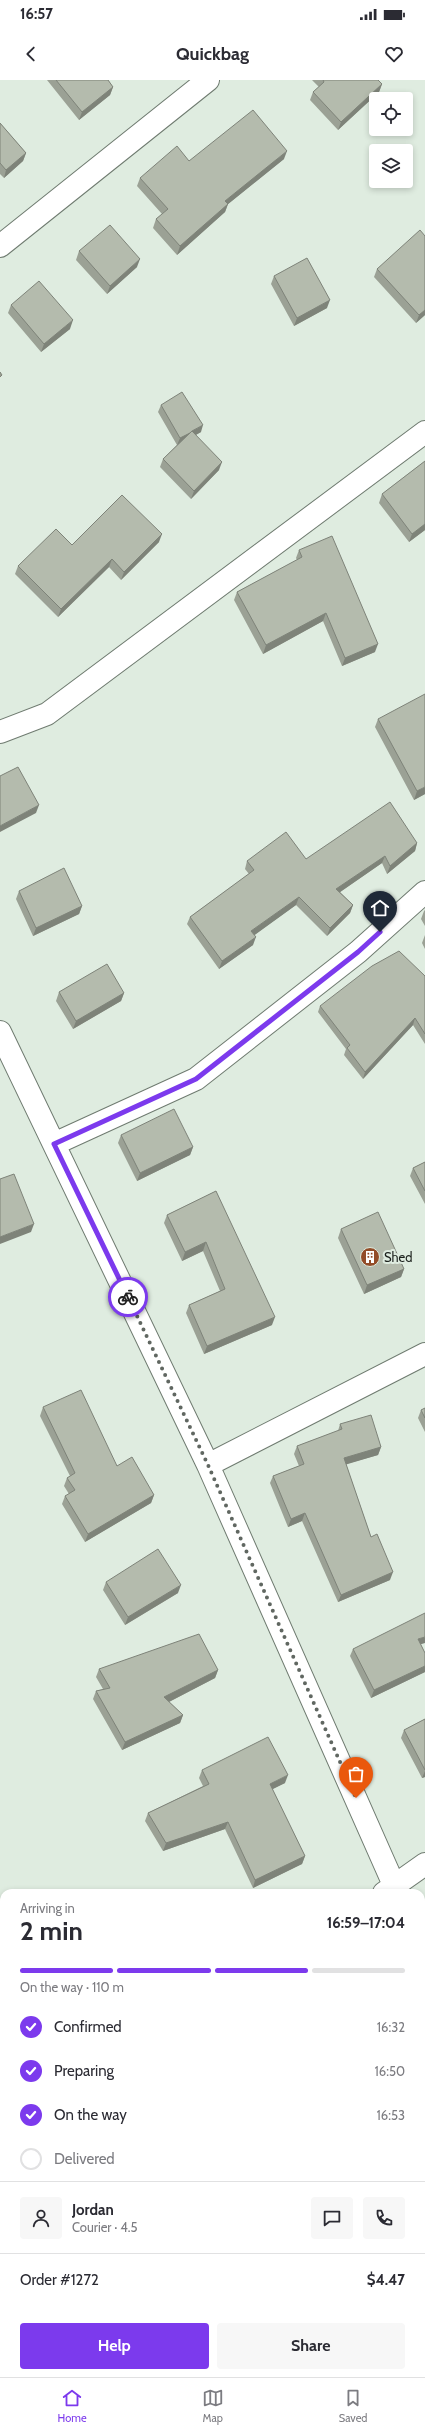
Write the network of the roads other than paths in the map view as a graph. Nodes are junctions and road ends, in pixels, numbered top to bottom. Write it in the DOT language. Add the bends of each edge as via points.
graph roads {
  1 [pos="208,80"];
  2 [pos="0,246"];
  3 [pos="425,432"];
  4 [pos="0,732"];
  5 [pos="425,892"];
  6 [pos="0,1032"];
  7 [pos="54,1144"];
  8 [pos="425,1354"];
  9 [pos="208,1465"];
  10 [pos="425,1864"];
  11 [pos="389,1889"];
  1 -- 2 [label="street"];
  3 -- 4 [label="street" via="47,714"];
  5 -- 7 [label="street" via="358,952 196,1079"];
  6 -- 7 [label="street"];
  7 -- 9 [label="street"];
  8 -- 9 [label="street"];
  9 -- 11 [label="street"];
  10 -- 11 [label="street"];
}
